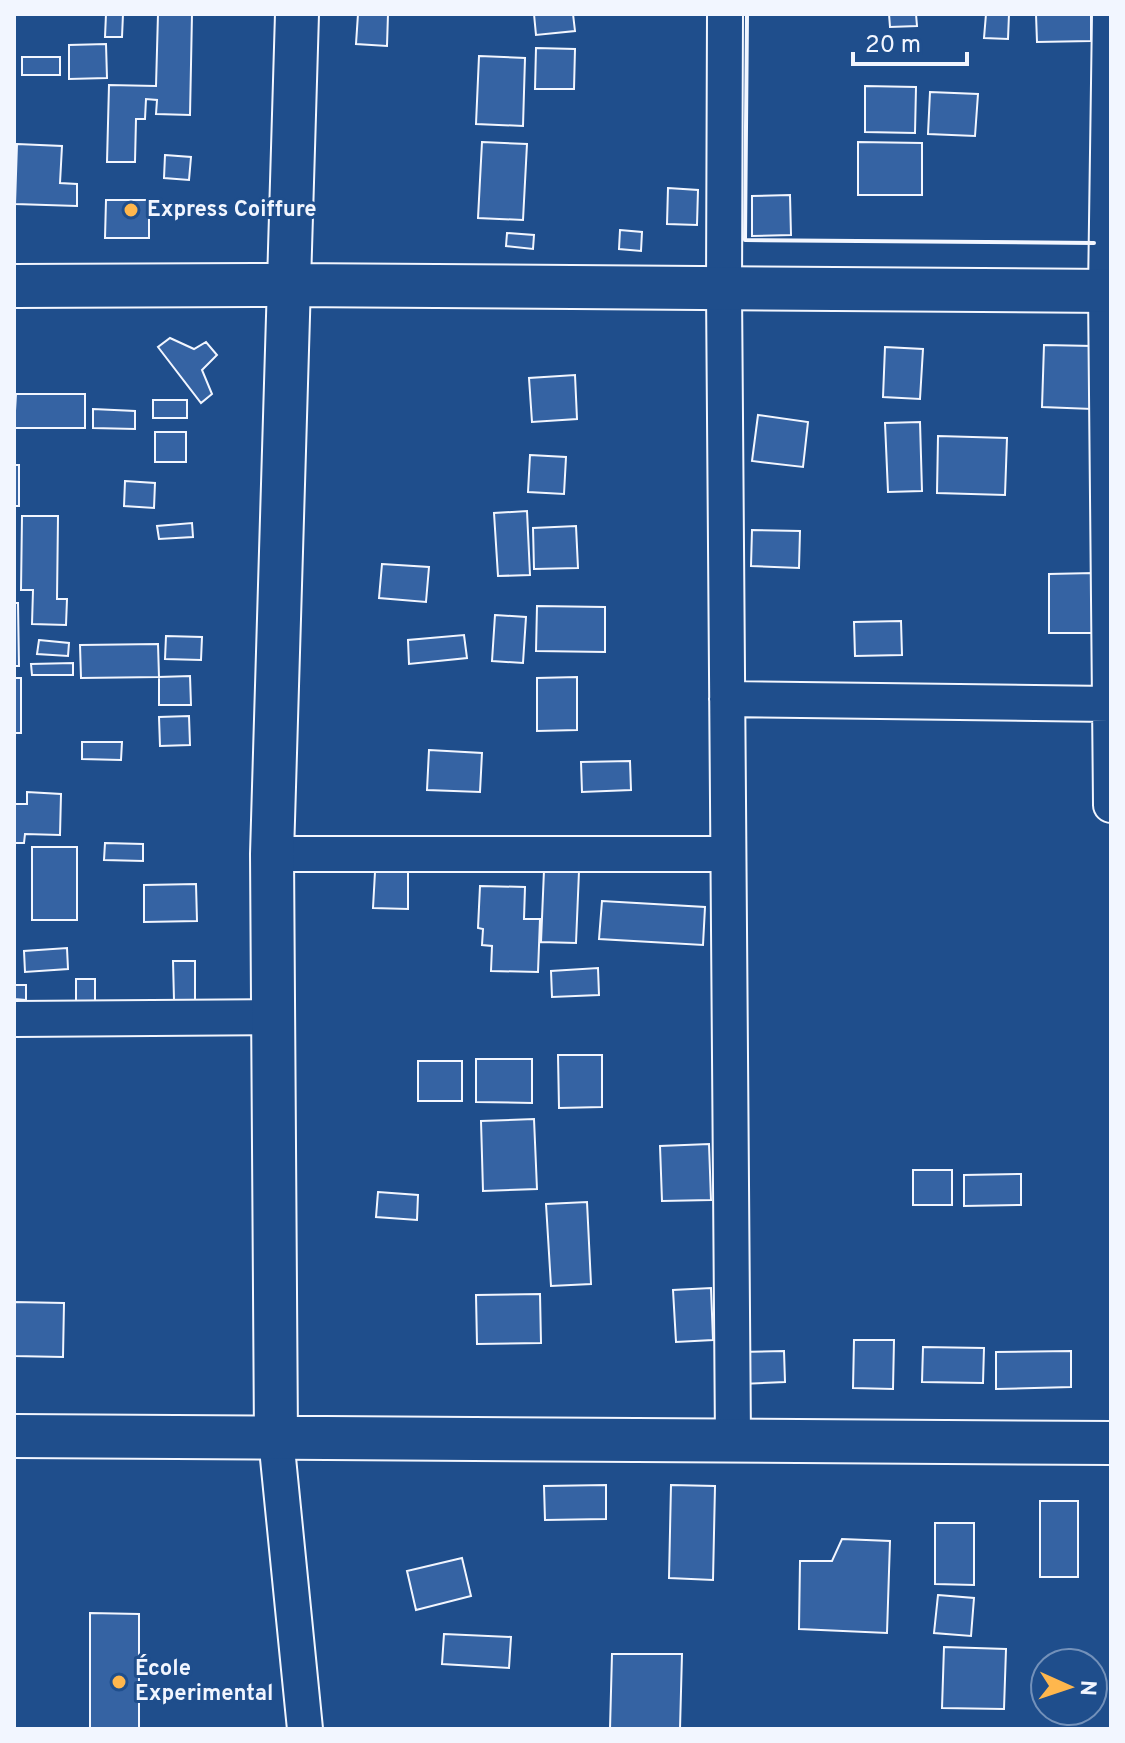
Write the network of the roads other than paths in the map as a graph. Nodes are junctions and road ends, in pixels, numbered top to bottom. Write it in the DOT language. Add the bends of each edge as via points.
graph roads {
  1 [pos="297,14"];
  2 [pos="725,14"];
  3 [pos="1110,14"];
  4 [pos="288,285"];
  5 [pos="14,286"];
  6 [pos="724,290"];
  7 [pos="1109,291"];
  8 [pos="727,699"];
  9 [pos="1109,704"];
  10 [pos="1111,805"];
  11 [pos="272,854"];
  12 [pos="727,854"];
  13 [pos="273,1017"];
  14 [pos="14,1019"];
  15 [pos="14,1436"];
  16 [pos="276,1438"];
  17 [pos="733,1440"];
  18 [pos="1111,1443"];
  19 [pos="305,1729"];
  1 -- 4 [label="street"];
  2 -- 6 [label="street"];
  3 -- 7 [label="street"];
  4 -- 5 [label="street"];
  4 -- 6 [label="street"];
  4 -- 11 [label="street"];
  6 -- 7 [label="street"];
  6 -- 8 [label="street"];
  7 -- 9 [label="street"];
  8 -- 9 [label="street"];
  8 -- 12 [label="street"];
  9 -- 10 [label="street"];
  11 -- 12 [label="street"];
  11 -- 13 [label="street"];
  12 -- 17 [label="street"];
  13 -- 14 [label="street"];
  13 -- 16 [label="street"];
  15 -- 16 [label="street"];
  16 -- 17 [label="street"];
  16 -- 19 [label="street"];
  17 -- 18 [label="street"];
}
